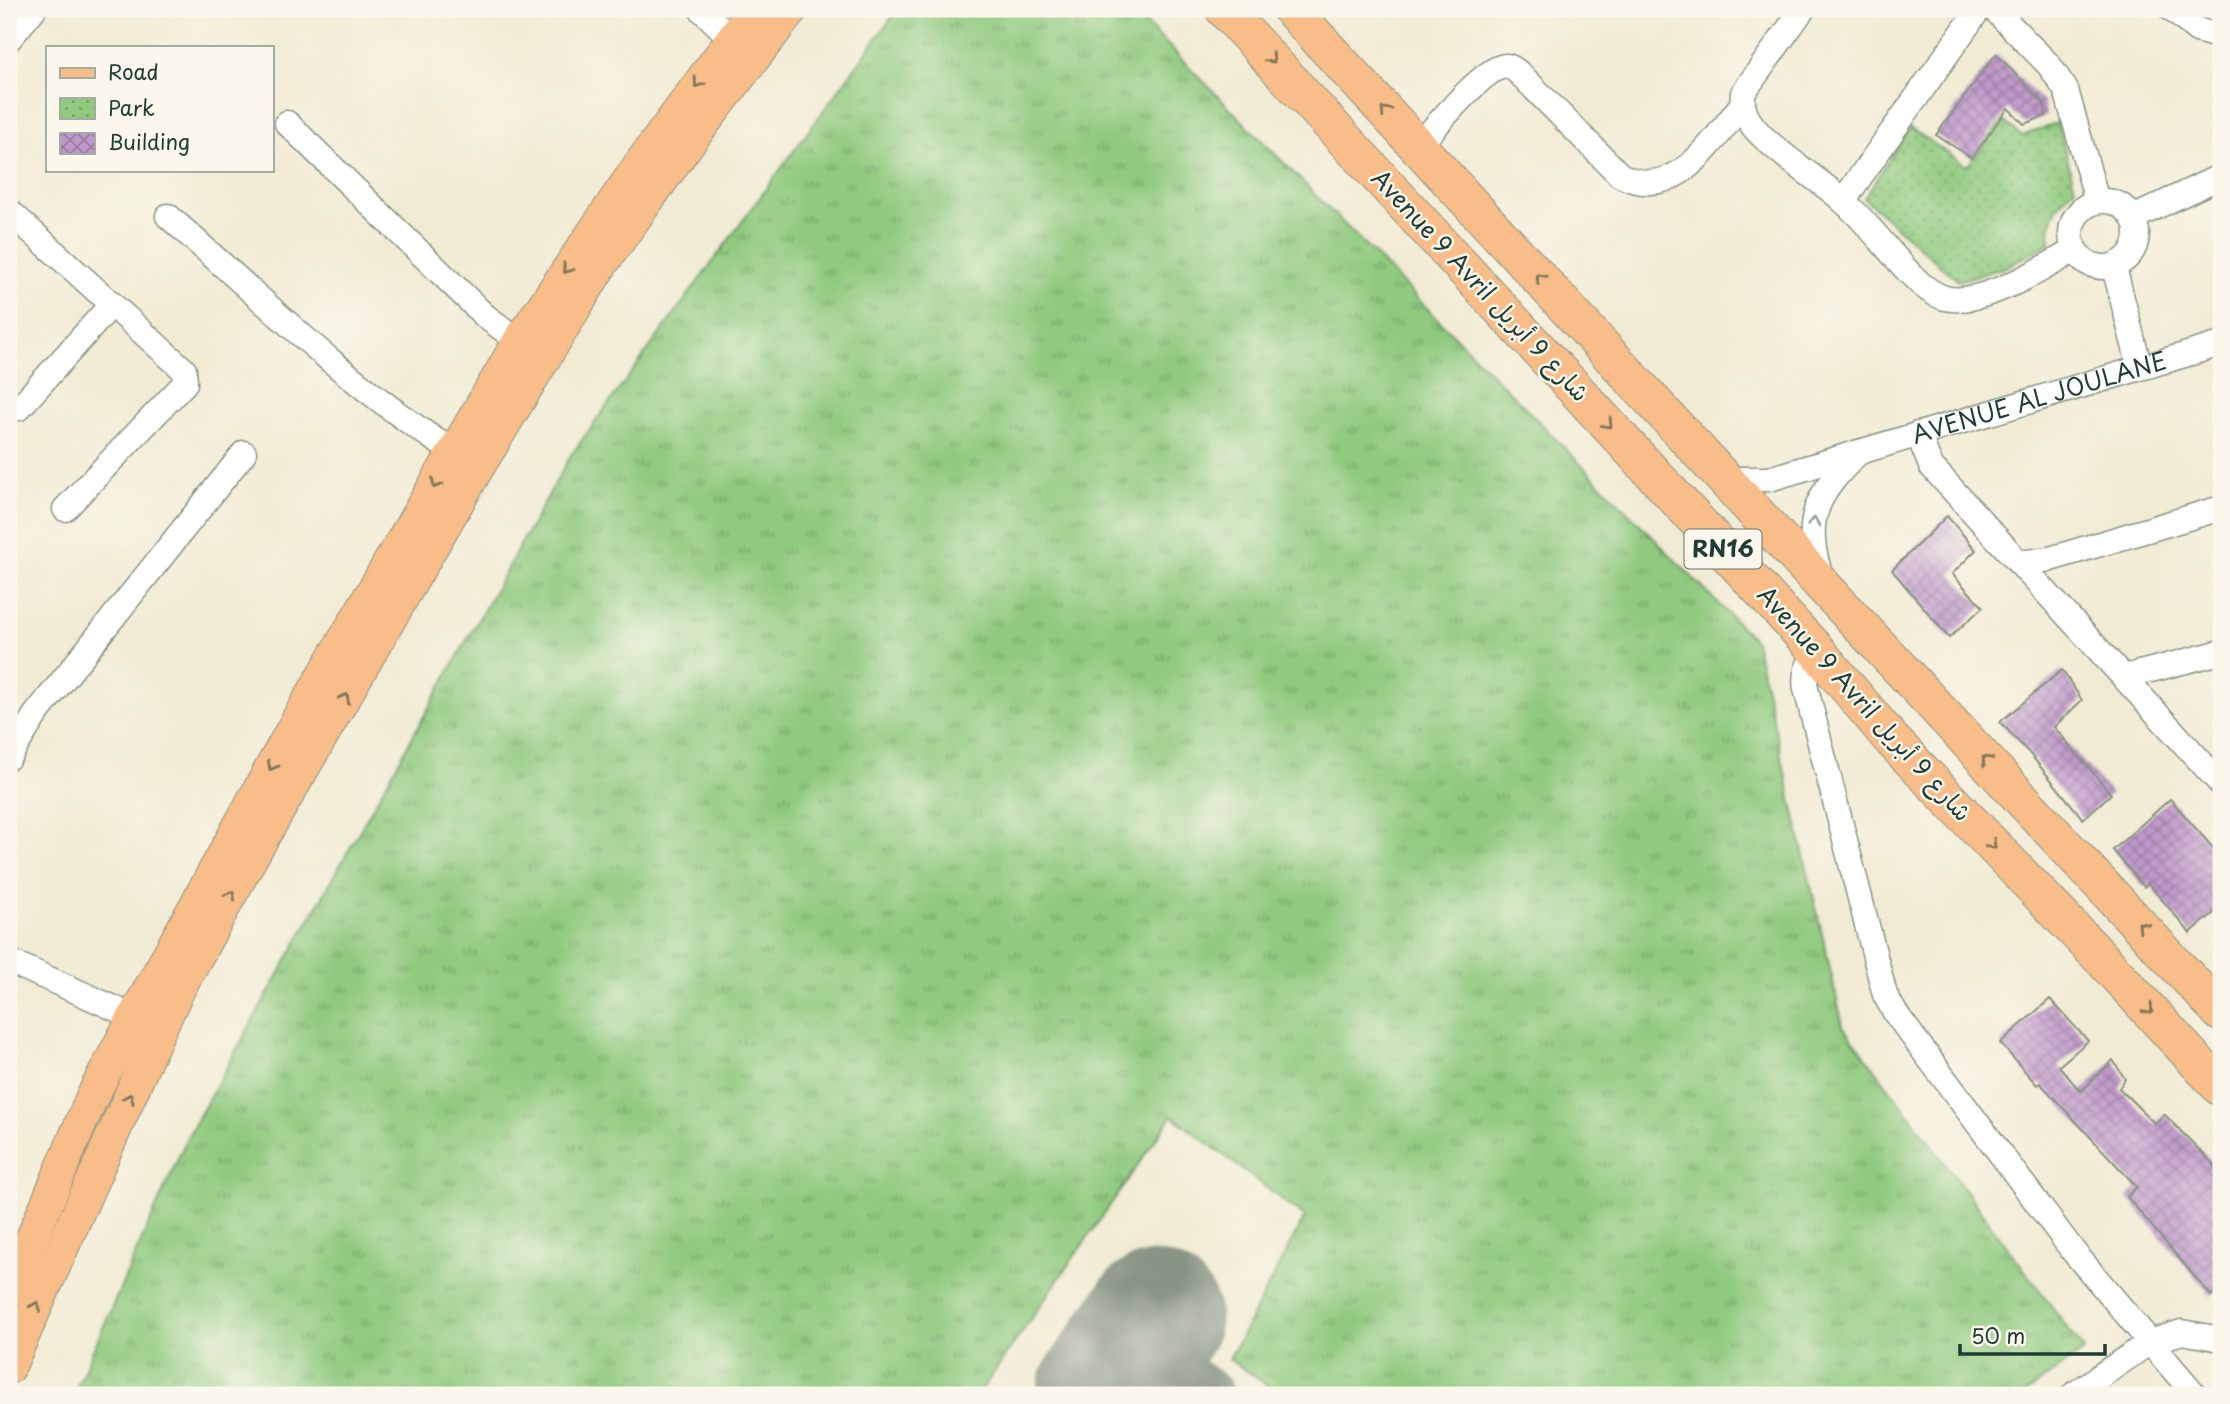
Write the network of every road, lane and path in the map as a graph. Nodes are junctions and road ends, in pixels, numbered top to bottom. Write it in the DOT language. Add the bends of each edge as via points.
graph roads {
  1 [pos="34,9"];
  2 [pos="701,9"];
  3 [pos="754,9"];
  4 [pos="792,9"];
  5 [pos="1224,9"];
  6 [pos="1802,9"];
  7 [pos="1979,9"];
  8 [pos="1994,9"];
  9 [pos="2171,9"];
  10 [pos="1301,12"];
  11 [pos="2221,37"];
  12 [pos="731,38"];
  13 [pos="9,39"];
  14 [pos="1741,106"];
  15 [pos="287,123"];
  16 [pos="1418,146"];
  17 [pos="2221,176"];
  18 [pos="1843,201"];
  19 [pos="2097,201"];
  20 [pos="9,211"];
  21 [pos="169,216"];
  22 [pos="2133,218"];
  23 [pos="2074,250"];
  24 [pos="2114,267"];
  25 [pos="112,304"];
  26 [pos="519,341"];
  27 [pos="2221,344"];
  28 [pos="2140,368"];
  29 [pos="19,408"];
  30 [pos="1918,435"];
  31 [pos="454,452"];
  32 [pos="1860,452"];
  33 [pos="244,453"];
  34 [pos="1720,474"];
  35 [pos="2221,508"];
  36 [pos="65,509"];
  37 [pos="2019,563"];
  38 [pos="1825,588"];
  39 [pos="1818,652"];
  40 [pos="2221,652"];
  41 [pos="2124,677"];
  42 [pos="9,757"];
  43 [pos="2221,784"];
  44 [pos="9,961"];
  45 [pos="2221,1013"];
  46 [pos="134,1017"];
  47 [pos="2221,1088"];
  48 [pos="9,1292"];
  49 [pos="2221,1339"];
  50 [pos="2150,1342"];
  51 [pos="9,1368"];
  52 [pos="2073,1395"];
  53 [pos="2195,1395"];
  1 -- 13 [label="street"];
  2 -- 12 [label="street"];
  3 -- 12 [label="main road"];
  51 -- 4 [label="main road, one-way" via="163,1021 254,853 600,267"];
  5 -- 39 [label="highway, Avenue 9 Avril شارع 9 أبريل / RN16, one-way"];
  6 -- 14 [label="street" via="1743,93"];
  7 -- 18 [label="street"];
  8 -- 19 [label="street" via="2062,83"];
  9 -- 11 [label="street" via="2197,30"];
  16 -- 10 [label="highway, Avenue 9 Avril شارع 9 أبريل / RN16, one-way"];
  12 -- 26 [label="main road, one-way"];
  14 -- 16 [label="street" via="1681,173 1667,181 1635,183 1620,176 1520,74 1503,66 1466,94"];
  14 -- 18 [label="street" via="1758,132"];
  15 -- 26 [label="street" via="485,316"];
  34 -- 16 [label="highway, Avenue 9 Avril شارع 9 أبريل / RN16, one-way"];
  17 -- 22 [label="street"];
  18 -- 23 [label="street" via="1915,279 1947,298 1965,298 2008,285"];
  19 -- 22 [label="street" via="2118,204"];
  19 -- 23 [label="street" via="2081,209 2071,225"];
  20 -- 25 [label="street"];
  21 -- 31 [label="street" via="363,389"];
  22 -- 24 [label="street" via="2134,249"];
  23 -- 24 [label="street" via="2088,264"];
  24 -- 28 [label="street"];
  25 -- 29 [label="street"];
  25 -- 36 [label="street" via="184,370 185,383"];
  26 -- 31 [label="main road"];
  27 -- 28 [label="street, AVENUE AL JOULANE"];
  28 -- 30 [label="street, AVENUE AL JOULANE"];
  30 -- 32 [label="street, AVENUE AL JOULANE"];
  30 -- 37 [label="street" via="1931,466"];
  31 -- 46 [label="main road, one-way" via="300,715"];
  32 -- 34 [label="street, AVENUE AL JOULANE" via="1769,479"];
  38 -- 32 [label="street, AVENUE AL JOULANE, one-way" via="1812,549 1814,516 1839,472"];
  33 -- 42 [label="street" via="36,714"];
  34 -- 38 [label="highway, Avenue 9 Avril شارع 9 أبريل / RN16"];
  35 -- 37 [label="street" via="2050,559"];
  37 -- 41 [label="street"];
  45 -- 38 [label="highway, Avenue 9 Avril شارع 9 أبريل / RN16, one-way"];
  39 -- 47 [label="highway, Avenue 9 Avril شارع 9 أبريل / RN16, one-way" via="1891,739"];
  39 -- 50 [label="street" via="1804,678 1885,995 2073,1251"];
  40 -- 41 [label="street"];
  41 -- 43 [label="street"];
  44 -- 46 [label="street"];
  46 -- 48 [label="main road" via="92,1097"];
  49 -- 50 [label="street" via="2182,1332"];
  50 -- 52 [label="street"];
  50 -- 53 [label="street"];
}
